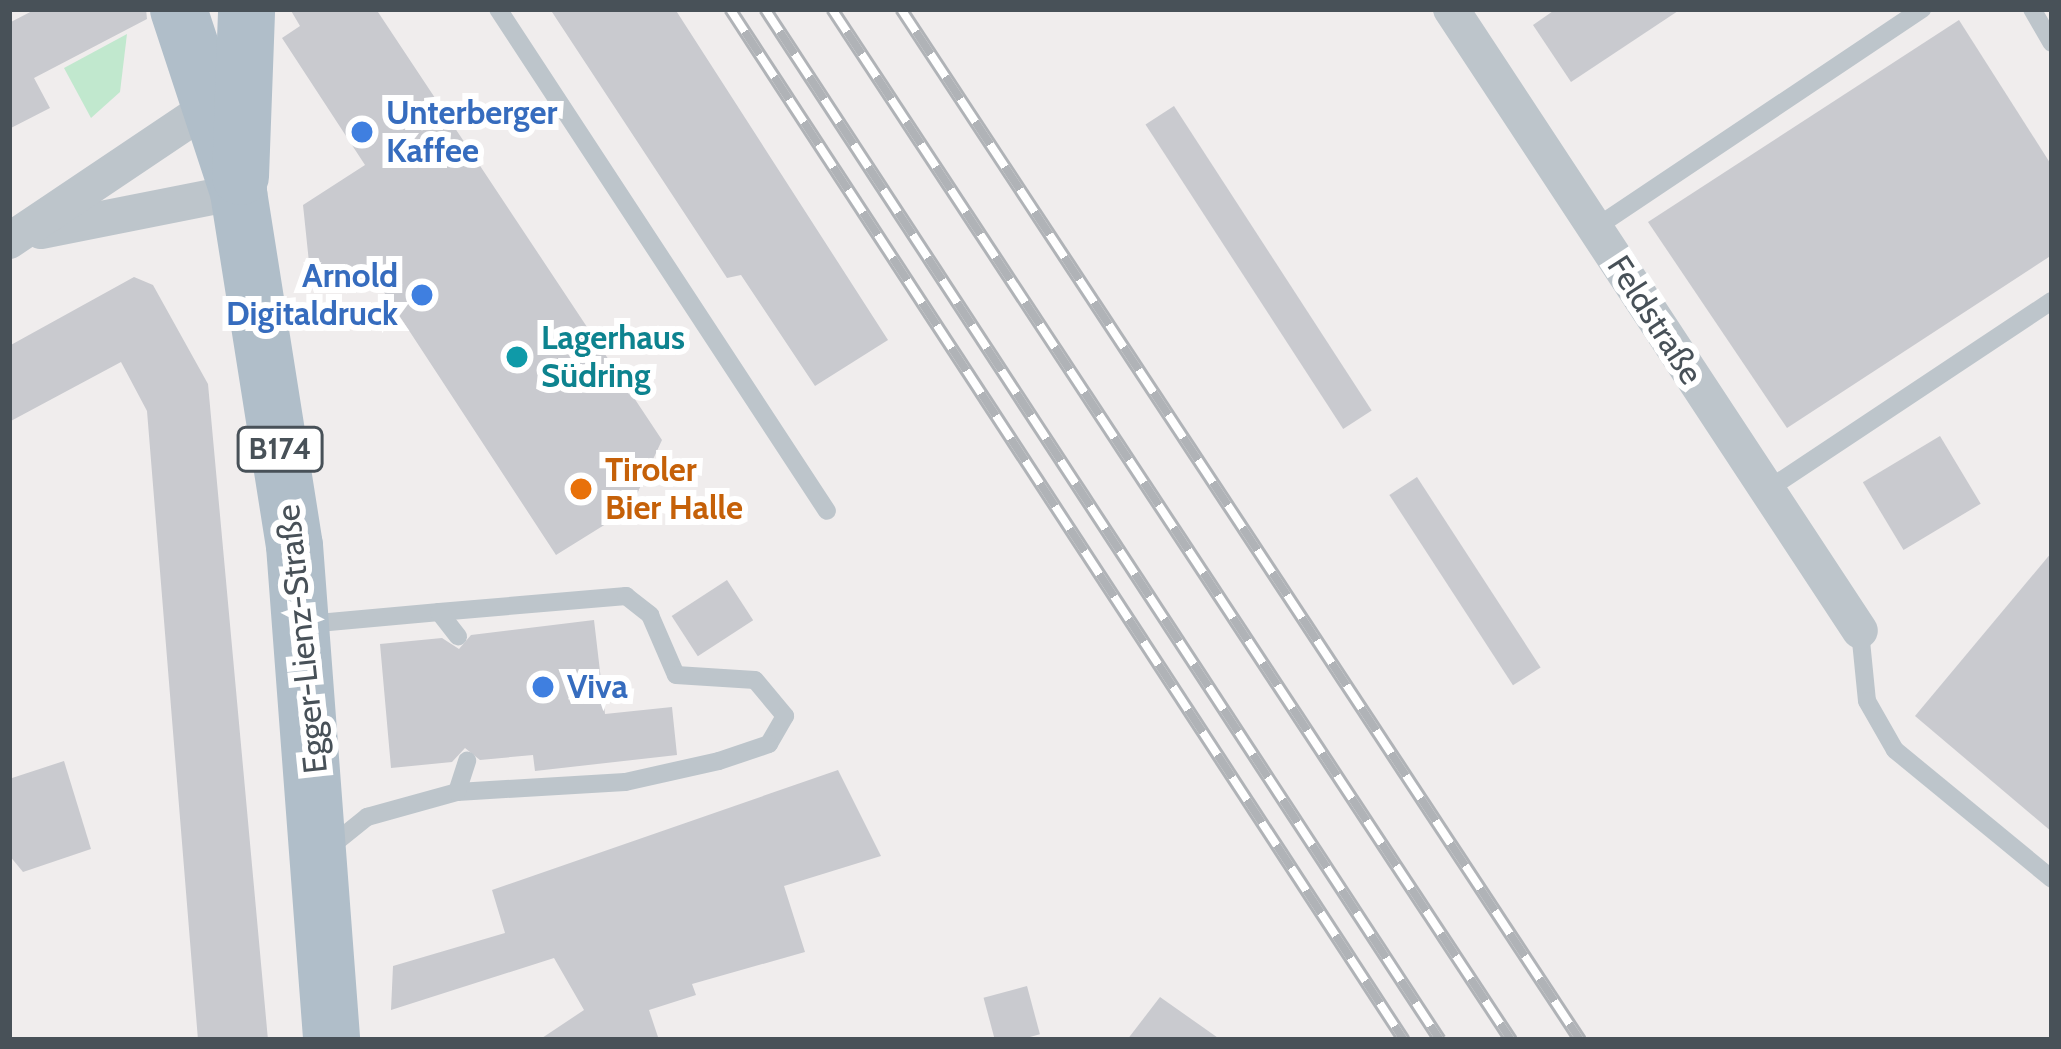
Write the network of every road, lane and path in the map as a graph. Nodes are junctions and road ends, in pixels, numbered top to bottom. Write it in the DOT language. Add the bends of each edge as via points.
graph roads {
  1 [pos="178,9"];
  2 [pos="246,9"];
  3 [pos="498,9"];
  4 [pos="1451,9"];
  5 [pos="1922,9"];
  6 [pos="2032,9"];
  7 [pos="2052,43"];
  8 [pos="207,108"];
  9 [pos="238,192"];
  10 [pos="1594,228"];
  11 [pos="2052,301"];
  12 [pos="1767,490"];
  13 [pos="827,511"];
  14 [pos="440,612"];
  15 [pos="304,625"];
  16 [pos="1860,631"];
  17 [pos="458,637"];
  18 [pos="467,761"];
  19 [pos="458,792"];
  20 [pos="322,853"];
  21 [pos="2052,879"];
  22 [pos="333,1032"];
  1 -- 8 [label="main road, Egger-Lienz-Straße / B174"];
  2 -- 9 [label="main road, Egger-Lienz-Straße / B174"];
  3 -- 13 [label="lane"];
  4 -- 10 [label="street, Feldstraße"];
  5 -- 10 [label="lane"];
  6 -- 7 [label="lane"];
  8 -- 9 [label="main road, Egger-Lienz-Straße / B174"];
  8 -- 9 [label="street" via="9,242 94,213"];
  9 -- 15 [label="main road, Egger-Lienz-Straße / B174"];
  10 -- 12 [label="street, Feldstraße"];
  11 -- 12 [label="lane"];
  12 -- 16 [label="street, Feldstraße"];
  14 -- 15 [label="lane"];
  14 -- 17 [label="lane"];
  14 -- 19 [label="lane" via="626,596 650,615 676,675 755,680 784,716 769,744 719,761 625,782"];
  15 -- 20 [label="main road, Egger-Lienz-Straße / B174"];
  16 -- 21 [label="lane" via="1867,701 1895,750"];
  18 -- 19 [label="lane"];
  19 -- 20 [label="lane" via="367,817"];
  20 -- 22 [label="main road, Egger-Lienz-Straße / B174"];
}
